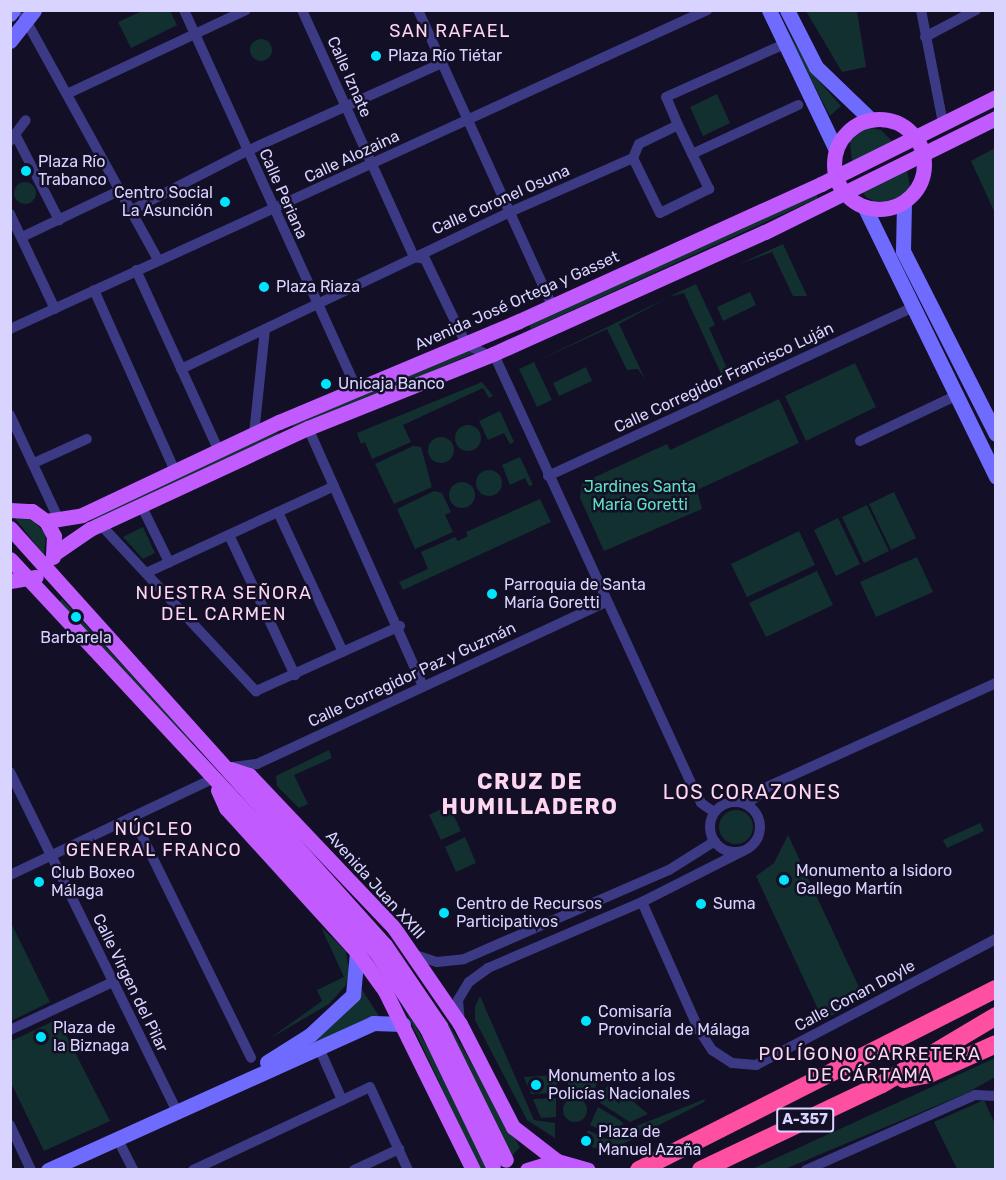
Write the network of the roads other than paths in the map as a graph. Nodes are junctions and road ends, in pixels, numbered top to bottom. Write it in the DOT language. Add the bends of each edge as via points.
graph roads {
  1 [pos="13,10"];
  2 [pos="184,10"];
  3 [pos="246,10"];
  4 [pos="302,10"];
  5 [pos="418,10"];
  6 [pos="706,10"];
  7 [pos="769,10"];
  8 [pos="787,10"];
  9 [pos="921,10"];
  10 [pos="976,10"];
  11 [pos="31,14"];
  12 [pos="10,16"];
  13 [pos="194,34"];
  14 [pos="925,37"];
  15 [pos="10,41"];
  16 [pos="787,43"];
  17 [pos="442,63"];
  18 [pos="69,93"];
  19 [pos="996,97"];
  20 [pos="798,105"];
  21 [pos="345,106"];
  22 [pos="996,118"];
  23 [pos="26,120"];
  24 [pos="871,120"];
  25 [pos="468,121"];
  26 [pos="943,123"];
  27 [pos="678,125"];
  28 [pos="13,137"];
  29 [pos="916,137"];
  30 [pos="836,150"];
  31 [pos="247,151"];
  32 [pos="692,154"];
  33 [pos="924,156"];
  34 [pos="633,158"];
  35 [pos="371,165"];
  36 [pos="836,177"];
  37 [pos="121,190"];
  38 [pos="845,194"];
  39 [pos="904,203"];
  40 [pos="865,208"];
  41 [pos="132,210"];
  42 [pos="273,211"];
  43 [pos="510,212"];
  44 [pos="10,214"];
  45 [pos="59,220"];
  46 [pos="22,237"];
  47 [pos="414,257"];
  48 [pos="158,260"];
  49 [pos="136,270"];
  50 [pos="94,290"];
  51 [pos="317,304"];
  52 [pos="552,306"];
  53 [pos="912,308"];
  54 [pos="55,309"];
  55 [pos="10,329"];
  56 [pos="265,330"];
  57 [pos="466,344"];
  58 [pos="493,354"];
  59 [pos="181,369"];
  60 [pos="357,390"];
  61 [pos="955,396"];
  62 [pos="10,415"];
  63 [pos="308,428"];
  64 [pos="254,434"];
  65 [pos="996,434"];
  66 [pos="87,439"];
  67 [pos="860,441"];
  68 [pos="219,451"];
  69 [pos="34,463"];
  70 [pos="176,471"];
  71 [pos="548,476"];
  72 [pos="996,477"];
  73 [pos="334,486"];
  74 [pos="141,505"];
  75 [pos="10,510"];
  76 [pos="278,512"];
  77 [pos="53,521"];
  78 [pos="100,525"];
  79 [pos="10,528"];
  80 [pos="229,535"];
  81 [pos="55,553"];
  82 [pos="10,559"];
  83 [pos="169,562"];
  84 [pos="45,571"];
  85 [pos="146,573"];
  86 [pos="10,581"];
  87 [pos="30,581"];
  88 [pos="606,602"];
  89 [pos="400,626"];
  90 [pos="343,652"];
  91 [pos="295,675"];
  92 [pos="996,683"];
  93 [pos="423,686"];
  94 [pos="228,768"];
  95 [pos="10,772"];
  96 [pos="213,779"];
  97 [pos="747,804"];
  98 [pos="714,812"];
  99 [pos="138,828"];
  100 [pos="715,842"];
  101 [pos="743,851"];
  102 [pos="51,856"];
  103 [pos="10,875"];
  104 [pos="642,902"];
  105 [pos="511,938"];
  106 [pos="996,939"];
  107 [pos="357,952"];
  108 [pos="412,954"];
  109 [pos="510,958"];
  110 [pos="113,982"];
  111 [pos="996,989"];
  112 [pos="996,1016"];
  113 [pos="403,1024"];
  114 [pos="460,1024"];
  115 [pos="996,1029"];
  116 [pos="10,1030"];
  117 [pos="996,1044"];
  118 [pos="319,1048"];
  119 [pos="935,1055"];
  120 [pos="251,1058"];
  121 [pos="882,1084"];
  122 [pos="231,1085"];
  123 [pos="996,1096"];
  124 [pos="342,1100"];
  125 [pos="176,1110"];
  126 [pos="10,1125"];
  127 [pos="117,1138"];
  128 [pos="399,1149"];
  129 [pos="557,1161"];
  130 [pos="216,1165"];
  131 [pos="30,1170"];
  132 [pos="48,1170"];
  133 [pos="133,1170"];
  134 [pos="193,1170"];
  135 [pos="354,1170"];
  136 [pos="408,1170"];
  137 [pos="473,1170"];
  138 [pos="527,1170"];
  139 [pos="588,1170"];
  140 [pos="639,1170"];
  141 [pos="700,1170"];
  142 [pos="806,1170"];
  1 -- 12 [label="main road"];
  2 -- 13 [label="street, Calle Periana"];
  3 -- 13 [label="street"];
  4 -- 21 [label="street, Calle Iznate"];
  5 -- 17 [label="street"];
  6 -- 25 [label="street, Calle Alozaina"];
  7 -- 16 [label="main road"];
  8 -- 24 [label="main road" via="816,67"];
  9 -- 14 [label="street"];
  10 -- 14 [label="street"];
  11 -- 12 [label="street"];
  11 -- 15 [label="main road"];
  11 -- 18 [label="street"];
  13 -- 18 [label="street"];
  13 -- 31 [label="street, Calle Periana"];
  14 -- 26 [label="street"];
  16 -- 27 [label="street" via="666,97"];
  16 -- 30 [label="main road"];
  17 -- 21 [label="street"];
  17 -- 25 [label="street"];
  18 -- 37 [label="street"];
  19 -- 26 [label="main road, Avenida José Ortega y Gasset"];
  20 -- 32 [label="street"];
  21 -- 31 [label="street"];
  21 -- 35 [label="street, Calle Iznate"];
  22 -- 33 [label="main road"];
  23 -- 28 [label="street"];
  24 -- 29 [label="main road" via="896,122"];
  24 -- 30 [label="main road" via="849,130"];
  25 -- 35 [label="street, Calle Alozaina"];
  25 -- 43 [label="street"];
  26 -- 29 [label="main road, Avenida José Ortega y Gasset"];
  27 -- 32 [label="street"];
  27 -- 34 [label="street, Calle Coronel Osuna" via="639,144"];
  28 -- 45 [label="street"];
  29 -- 33 [label="main road"];
  29 -- 36 [label="main road, Avenida José Ortega y Gasset"];
  30 -- 36 [label="main road"];
  31 -- 41 [label="street"];
  31 -- 42 [label="street, Calle Periana"];
  32 -- 34 [label="street" via="709,189 660,213"];
  33 -- 38 [label="main road"];
  33 -- 39 [label="main road" via="921,183"];
  34 -- 43 [label="street, Calle Coronel Osuna"];
  35 -- 42 [label="street, Calle Alozaina"];
  35 -- 47 [label="street, Calle Iznate"];
  36 -- 38 [label="main road"];
  36 -- 52 [label="main road, Avenida José Ortega y Gasset"];
  37 -- 41 [label="street"];
  37 -- 45 [label="street"];
  38 -- 40 [label="main road"];
  38 -- 58 [label="main road"];
  39 -- 40 [label="main road" via="885,209"];
  39 -- 65 [label="main road" via="903,251"];
  40 -- 53 [label="main road"];
  41 -- 48 [label="street"];
  42 -- 48 [label="street, Calle Alozaina"];
  42 -- 51 [label="street, Calle Periana"];
  43 -- 47 [label="street, Calle Coronel Osuna"];
  43 -- 52 [label="street"];
  44 -- 46 [label="street"];
  45 -- 46 [label="street"];
  46 -- 54 [label="street"];
  47 -- 51 [label="street, Calle Coronel Osuna"];
  47 -- 57 [label="street, Calle Iznate" via="425,258"];
  48 -- 49 [label="street, Calle Alozaina"];
  49 -- 50 [label="street, Calle Alozaina"];
  49 -- 59 [label="street"];
  50 -- 54 [label="street, Calle Alozaina"];
  50 -- 70 [label="street"];
  51 -- 56 [label="street, Calle Coronel Osuna"];
  51 -- 60 [label="street, Calle Periana"];
  52 -- 57 [label="main road, Avenida José Ortega y Gasset"];
  53 -- 61 [label="main road"];
  53 -- 71 [label="street, Calle Corregidor Francisco Luján"];
  54 -- 55 [label="street, Calle Alozaina"];
  56 -- 59 [label="street, Calle Coronel Osuna"];
  56 -- 64 [label="street"];
  57 -- 58 [label="street"];
  57 -- 60 [label="main road, Avenida José Ortega y Gasset"];
  58 -- 63 [label="main road"];
  58 -- 71 [label="street"];
  59 -- 68 [label="street"];
  60 -- 64 [label="main road, Avenida José Ortega y Gasset"];
  61 -- 67 [label="street"];
  61 -- 72 [label="main road"];
  62 -- 69 [label="street"];
  63 -- 73 [label="street"];
  63 -- 74 [label="main road"];
  64 -- 68 [label="main road, Avenida José Ortega y Gasset"];
  66 -- 69 [label="street"];
  68 -- 70 [label="main road, Avenida José Ortega y Gasset"];
  69 -- 77 [label="street"];
  70 -- 77 [label="main road, Avenida José Ortega y Gasset"];
  71 -- 88 [label="street"];
  73 -- 76 [label="street"];
  73 -- 89 [label="street"];
  74 -- 78 [label="main road"];
  74 -- 83 [label="street"];
  75 -- 77 [label="main road" via="32,511"];
  76 -- 80 [label="street"];
  76 -- 90 [label="street"];
  77 -- 81 [label="main road"];
  78 -- 81 [label="main road"];
  78 -- 85 [label="street"];
  79 -- 84 [label="main road, Avenida Juan XXIII"];
  80 -- 83 [label="street"];
  80 -- 91 [label="street"];
  81 -- 84 [label="main road"];
  82 -- 87 [label="main road, Avenida Juan XXIII"];
  83 -- 85 [label="street"];
  84 -- 87 [label="main road"];
  84 -- 94 [label="main road, Avenida Juan XXIII"];
  85 -- 91 [label="street" via="248,687 264,690"];
  86 -- 87 [label="main road"];
  87 -- 96 [label="main road, Avenida Juan XXIII"];
  88 -- 93 [label="street, Calle Corregidor Paz y Guzmán"];
  88 -- 98 [label="street" via="701,803"];
  89 -- 90 [label="street"];
  89 -- 93 [label="street"];
  90 -- 91 [label="street"];
  92 -- 97 [label="street" via="790,776 758,792"];
  93 -- 94 [label="street, Calle Corregidor Paz y Guzmán" via="257,764"];
  94 -- 96 [label="main road"];
  94 -- 96 [label="main road, Avenida Juan XXIII" via="408,974 467,1077 499,1163 397,981 344,915"];
  94 -- 108 [label="main road, Avenida Juan XXIII" via="257,783 394,928"];
  95 -- 102 [label="street, Calle Virgen del Pilar"];
  96 -- 102 [label="street"];
  96 -- 107 [label="main road, Avenida Juan XXIII" via="226,808"];
  97 -- 98 [label="street" via="725,803"];
  97 -- 101 [label="street" via="758,815 761,830 755,843"];
  98 -- 100 [label="street" via="710,827"];
  99 -- 120 [label="street"];
  100 -- 101 [label="street" via="727,851"];
  100 -- 105 [label="street" via="669,870"];
  101 -- 104 [label="street"];
  102 -- 103 [label="street"];
  102 -- 110 [label="street, Calle Virgen del Pilar"];
  104 -- 106 [label="street, Calle Conan Doyle" via="699,1030 712,1050 732,1063 756,1065"];
  104 -- 109 [label="street"];
  105 -- 108 [label="street" via="446,962"];
  105 -- 109 [label="street" via="506,949"];
  107 -- 113 [label="main road, Avenida Juan XXIII"];
  107 -- 122 [label="main road" via="353,995 310,1035"];
  108 -- 114 [label="main road, Avenida Juan XXIII"];
  109 -- 114 [label="street" via="469,982 458,1000"];
  110 -- 116 [label="street"];
  110 -- 125 [label="street, Calle Virgen del Pilar"];
  111 -- 140 [label="highway, A-357"];
  112 -- 119 [label="highway, A-357"];
  113 -- 118 [label="main road" via="373,1023"];
  113 -- 137 [label="main road, Avenida Juan XXIII"];
  114 -- 129 [label="main road, Avenida Juan XXIII" via="513,1127"];
  115 -- 119 [label="highway"];
  117 -- 121 [label="highway" via="929,1074"];
  118 -- 122 [label="main road"];
  118 -- 124 [label="street"];
  119 -- 121 [label="highway, A-357"];
  121 -- 141 [label="highway, A-357"];
  122 -- 125 [label="main road"];
  123 -- 142 [label="street" via="975,1095"];
  124 -- 128 [label="street" via="370,1087"];
  124 -- 130 [label="street"];
  125 -- 127 [label="main road"];
  126 -- 131 [label="street"];
  127 -- 132 [label="main road"];
  127 -- 133 [label="street"];
  128 -- 135 [label="street"];
  128 -- 136 [label="street"];
  129 -- 138 [label="main road"];
  129 -- 139 [label="main road"];
  130 -- 134 [label="street"];
}
